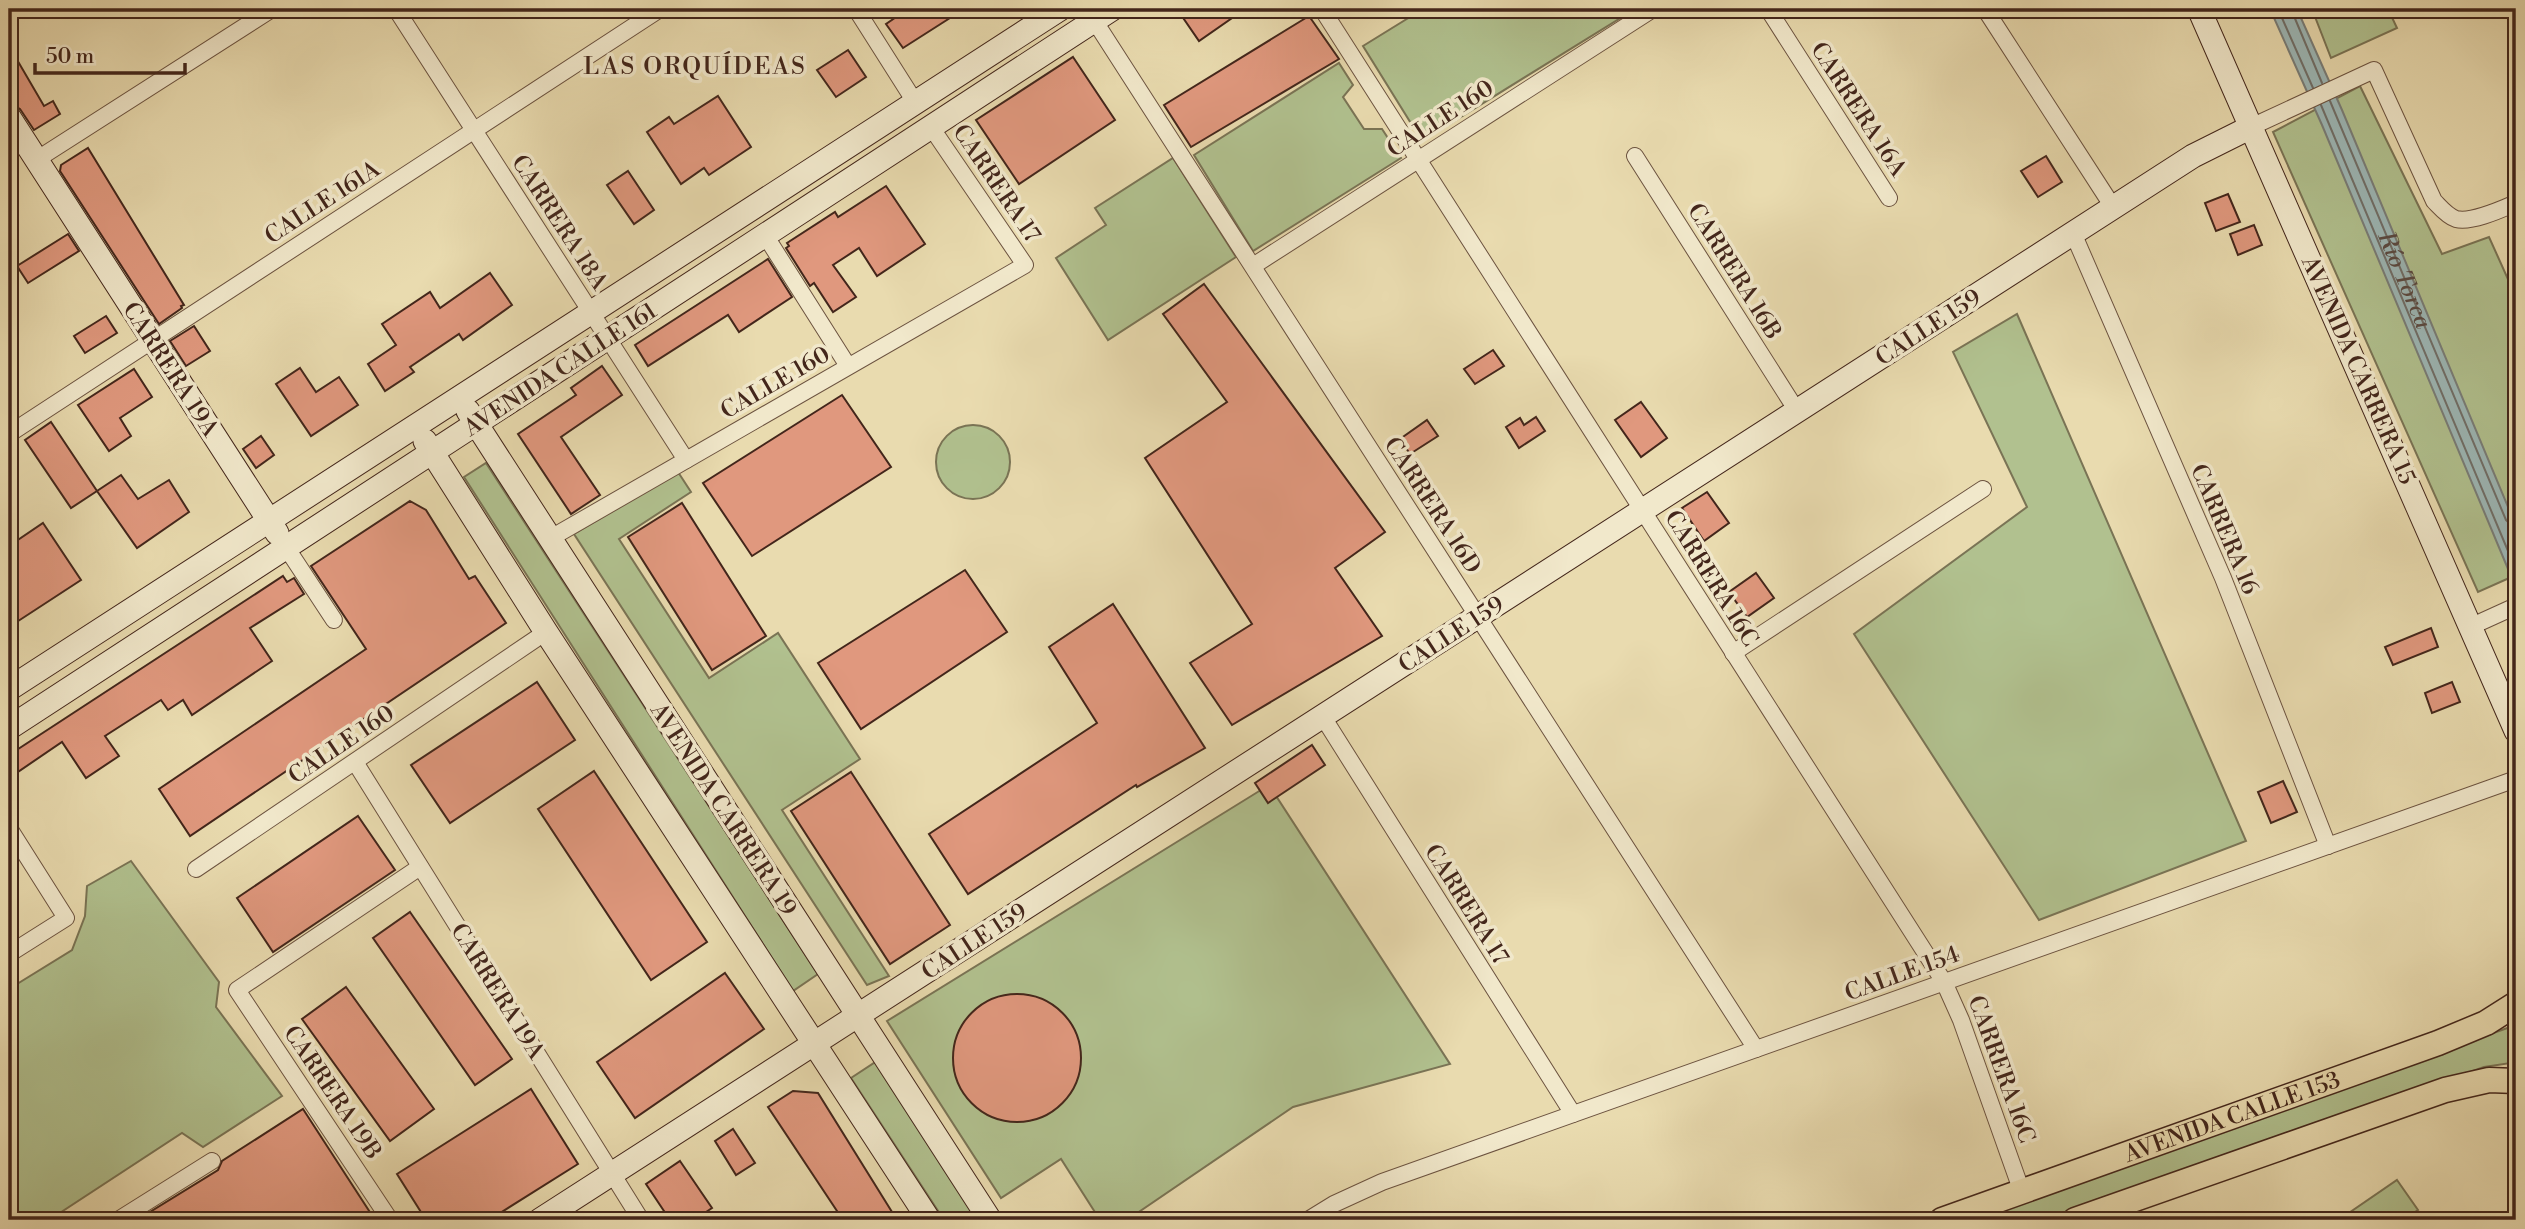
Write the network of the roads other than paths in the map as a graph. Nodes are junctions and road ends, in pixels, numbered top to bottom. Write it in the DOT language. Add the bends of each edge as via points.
graph roads {
  1 [pos="272,9"];
  2 [pos="396,9"];
  3 [pos="660,9"];
  4 [pos="856,9"];
  5 [pos="1060,9"];
  6 [pos="1322,9"];
  7 [pos="1653,9"];
  8 [pos="1768,9"];
  9 [pos="1985,9"];
  10 [pos="2199,9"];
  11 [pos="1103,14"];
  12 [pos="915,102"];
  13 [pos="9,117"];
  14 [pos="2259,123"];
  15 [pos="931,127"];
  16 [pos="474,129"];
  17 [pos="1635,156"];
  18 [pos="1418,159"];
  19 [pos="36,160"];
  20 [pos="1889,198"];
  21 [pos="2516,203"];
  22 [pos="2113,208"];
  23 [pos="2073,233"];
  24 [pos="765,235"];
  25 [pos="1025,265"];
  26 [pos="1252,266"];
  27 [pos="591,311"];
  28 [pos="608,338"];
  29 [pos="152,340"];
  30 [pos="848,366"];
  31 [pos="458,396"];
  32 [pos="1797,411"];
  33 [pos="476,424"];
  34 [pos="415,425"];
  35 [pos="9,434"];
  36 [pos="432,453"];
  37 [pos="687,460"];
  38 [pos="1983,489"];
  39 [pos="1643,510"];
  40 [pos="269,520"];
  41 [pos="548,539"];
  42 [pos="286,547"];
  43 [pos="2516,606"];
  44 [pos="1478,617"];
  45 [pos="334,620"];
  46 [pos="2472,626"];
  47 [pos="546,632"];
  48 [pos="1733,653"];
  49 [pos="9,689"];
  50 [pos="1323,717"];
  51 [pos="9,728"];
  52 [pos="2516,731"];
  53 [pos="355,762"];
  54 [pos="2516,779"];
  55 [pos="9,828"];
  56 [pos="2328,846"];
  57 [pos="420,867"];
  58 [pos="196,869"];
  59 [pos="9,954"];
  60 [pos="1944,982"];
  61 [pos="2516,1004"];
  62 [pos="859,1016"];
  63 [pos="814,1044"];
  64 [pos="1756,1049"];
  65 [pos="2516,1081"];
  66 [pos="1573,1114"];
  67 [pos="212,1160"];
  68 [pos="612,1174"];
  69 [pos="2022,1192"];
  70 [pos="118,1220"];
  71 [pos="390,1220"];
  72 [pos="540,1220"];
  73 [pos="641,1220"];
  74 [pos="929,1220"];
  75 [pos="990,1220"];
  76 [pos="1308,1220"];
  77 [pos="1942,1220"];
  78 [pos="2075,1220"];
  1 -- 19 [label="street"];
  2 -- 16 [label="street, CARRERA 18A"];
  3 -- 16 [label="street, CALLE 161A"];
  4 -- 12 [label="street"];
  5 -- 12 [label="main road, AVENIDA CALLE 161"];
  6 -- 18 [label="street, CARRERA 16C"];
  7 -- 18 [label="street, CALLE 160"];
  8 -- 20 [label="street, CARRERA 16A"];
  9 -- 22 [label="street"];
  10 -- 14 [label="main road, AVENIDA CARRERA 15"];
  11 -- 15 [label="main road, AVENIDA CALLE 161"];
  11 -- 26 [label="street, CARRERA 16D"];
  12 -- 27 [label="main road, AVENIDA CALLE 161"];
  13 -- 19 [label="main road, CARRERA 19A"];
  14 -- 21 [label="street, CALLE 159" via="2374,70 2434,201 2445,212 2458,219 2489,215"];
  14 -- 22 [label="main road, CALLE 159" via="2193,156"];
  14 -- 46 [label="main road, AVENIDA CARRERA 15"];
  15 -- 24 [label="main road, AVENIDA CALLE 161"];
  15 -- 25 [label="street, CARRERA 17"];
  16 -- 27 [label="street, CARRERA 18A"];
  16 -- 29 [label="street, CALLE 161A"];
  17 -- 32 [label="street, CARRERA 16B"];
  18 -- 26 [label="street, CALLE 160"];
  18 -- 39 [label="street, CARRERA 16C"];
  19 -- 29 [label="main road, CARRERA 19A"];
  22 -- 23 [label="main road, CALLE 159"];
  23 -- 32 [label="main road, CALLE 159"];
  23 -- 56 [label="street, CARRERA 16" via="2223,578"];
  24 -- 28 [label="main road, AVENIDA CALLE 161"];
  24 -- 30 [label="street"];
  25 -- 30 [label="street, CALLE 160"];
  26 -- 44 [label="street, CARRERA 16D"];
  27 -- 28 [label="street, CARRERA 18A"];
  27 -- 31 [label="main road, AVENIDA CALLE 161"];
  28 -- 33 [label="main road, AVENIDA CALLE 161"];
  28 -- 37 [label="street, CARRERA 18A"];
  29 -- 35 [label="street, CALLE 161A"];
  29 -- 40 [label="main road, CARRERA 19A"];
  30 -- 37 [label="street, CALLE 160"];
  31 -- 33 [label="main road, AVENIDA CARRERA 19"];
  31 -- 34 [label="main road, AVENIDA CALLE 161"];
  32 -- 39 [label="main road, CALLE 159"];
  33 -- 36 [label="main road, AVENIDA CALLE 161"];
  33 -- 41 [label="main road, AVENIDA CARRERA 19"];
  34 -- 36 [label="main road"];
  34 -- 40 [label="main road, AVENIDA CALLE 161"];
  36 -- 42 [label="main road, AVENIDA CALLE 161"];
  36 -- 47 [label="main road"];
  37 -- 41 [label="street, CALLE 160"];
  38 -- 48 [label="street"];
  39 -- 44 [label="main road, CALLE 159"];
  39 -- 48 [label="street, CARRERA 16C"];
  40 -- 42 [label="main road, CARRERA 19A"];
  40 -- 49 [label="main road, AVENIDA CALLE 161"];
  41 -- 62 [label="main road, AVENIDA CARRERA 19"];
  42 -- 45 [label="street, CARRERA 19A"];
  42 -- 51 [label="main road, AVENIDA CALLE 161"];
  43 -- 46 [label="street"];
  44 -- 50 [label="main road, CALLE 159"];
  44 -- 64 [label="street, CARRERA 16D"];
  46 -- 52 [label="main road, AVENIDA CARRERA 15"];
  47 -- 53 [label="street, CALLE 160"];
  47 -- 63 [label="main road"];
  48 -- 60 [label="street, CARRERA 16C"];
  50 -- 62 [label="main road, CALLE 159"];
  50 -- 66 [label="street, CARRERA 17"];
  53 -- 57 [label="street, CARRERA 19A"];
  53 -- 58 [label="street, CALLE 160"];
  54 -- 56 [label="street, CALLE 154"];
  55 -- 59 [label="street" via="66,918"];
  56 -- 60 [label="street, CALLE 154"];
  57 -- 68 [label="street, CARRERA 19A"];
  57 -- 71 [label="street, CARRERA 19B" via="237,989"];
  60 -- 64 [label="street, CALLE 154"];
  60 -- 69 [label="street, CARRERA 16C" via="1962,1020"];
  61 -- 69 [label="main road, AVENIDA CALLE 153" via="2486,1023 2438,1043"];
  62 -- 63 [label="main road, CALLE 159"];
  62 -- 75 [label="main road, AVENIDA CARRERA 19"];
  63 -- 68 [label="main road, CALLE 159"];
  63 -- 74 [label="main road"];
  64 -- 66 [label="street, CALLE 154"];
  65 -- 78 [label="main road, AVENIDA CALLE 153" via="2489,1080 2443,1091"];
  66 -- 76 [label="street, CALLE 154" via="1382,1182"];
  67 -- 70 [label="street"];
  68 -- 72 [label="main road, CALLE 159"];
  68 -- 73 [label="street, CARRERA 19A"];
  69 -- 77 [label="main road, AVENIDA CALLE 153"];
}
